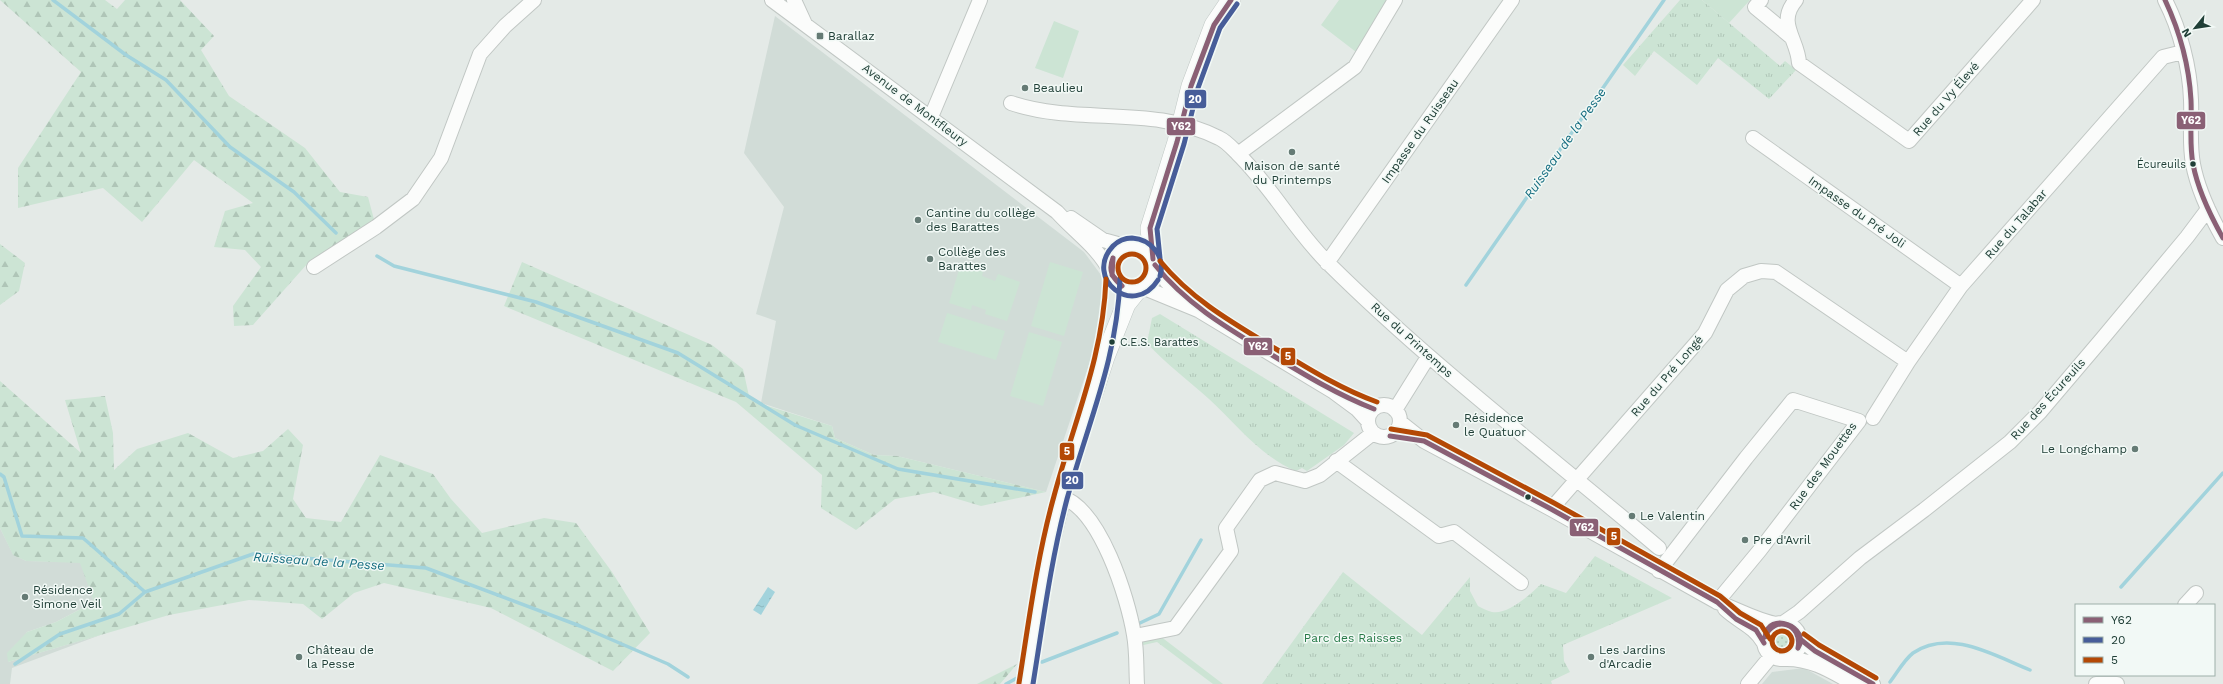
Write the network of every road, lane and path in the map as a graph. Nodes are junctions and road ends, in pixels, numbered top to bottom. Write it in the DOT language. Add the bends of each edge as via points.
graph roads {
  1 [pos="534,0"];
  2 [pos="772,0"];
  3 [pos="794,0"];
  4 [pos="980,0"];
  5 [pos="1231,0"];
  6 [pos="1395,0"];
  7 [pos="1512,0"];
  8 [pos="1761,0"];
  9 [pos="1796,0"];
  10 [pos="2033,0"];
  11 [pos="2165,0"];
  12 [pos="806,26"];
  13 [pos="1790,36"];
  14 [pos="2182,52"];
  15 [pos="1011,103"];
  16 [pos="931,117"];
  17 [pos="1180,123"];
  18 [pos="1753,138"];
  19 [pos="1238,154"];
  20 [pos="1057,212"];
  21 [pos="2210,214"];
  22 [pos="2223,238"];
  23 [pos="1128,245"];
  24 [pos="1154,262"];
  25 [pos="1327,263"];
  26 [pos="314,267"];
  27 [pos="1112,276"];
  28 [pos="1961,286"];
  29 [pos="1140,288"];
  30 [pos="1198,310"];
  31 [pos="1105,357"];
  32 [pos="1428,357"];
  33 [pos="1908,362"];
  34 [pos="1398,416"];
  35 [pos="1873,418"];
  36 [pos="1372,421"];
  37 [pos="1390,436"];
  38 [pos="1424,442"];
  39 [pos="1336,462"];
  40 [pos="1578,480"];
  41 [pos="1061,497"];
  42 [pos="1551,509"];
  43 [pos="1658,548"];
  44 [pos="1660,571"];
  45 [pos="1521,583"];
  46 [pos="2196,594"];
  47 [pos="1813,599"];
  48 [pos="1717,602"];
  49 [pos="2186,604"];
  50 [pos="1779,623"];
  51 [pos="1800,638"];
  52 [pos="1135,640"];
  53 [pos="1764,643"];
  54 [pos="1778,657"];
  55 [pos="2117,681"];
  56 [pos="1026,684"];
  57 [pos="1137,684"];
  58 [pos="1748,684"];
  59 [pos="1854,684"];
  60 [pos="1873,684"];
  61 [pos="2096,684"];
  1 -- 26 [label="street" via="505,26 480,54 441,158 413,200"];
  2 -- 12 [label="street, Avenue de Montfleury"];
  3 -- 12 [label="street"];
  4 -- 16 [label="street"];
  5 -- 17 [label="main road" via="1214,26 1202,54"];
  6 -- 19 [label="street" via="1355,67"];
  7 -- 25 [label="street, Impasse du Ruisseau"];
  8 -- 13 [label="street" via="1755,6"];
  9 -- 13 [label="street" via="1787,24"];
  10 -- 13 [label="street, Rue du Vy Élevé" via="1909,141 1799,63 1798,51"];
  11 -- 14 [label="street" via="2175,22"];
  12 -- 16 [label="street, Avenue de Montfleury"];
  14 -- 21 [label="street" via="2191,100 2193,164"];
  14 -- 28 [label="street, Rue du Talabar" via="2163,57"];
  15 -- 17 [label="street, Rue du Printemps" via="1025,108 1071,115 1129,116"];
  16 -- 20 [label="street, Avenue de Montfleury"];
  17 -- 19 [label="street, Rue du Printemps" via="1191,125 1222,139"];
  17 -- 23 [label="main road" via="1171,138 1142,226"];
  17 -- 24 [label="main road" via="1177,142 1150,228"];
  18 -- 28 [label="street, Impasse du Pré Joli"];
  19 -- 25 [label="street, Rue du Printemps" via="1253,169 1299,231"];
  20 -- 23 [label="street, Avenue de Montfleury" via="1078,221 1103,240"];
  20 -- 27 [label="street, Avenue de Montfleury" via="1097,250"];
  21 -- 22 [label="street"];
  21 -- 47 [label="street, Rue des Écureuils" via="2187,237 2044,406 2010,442 1860,558"];
  23 -- 24 [label="main road" via="1146,250"];
  23 -- 27 [label="main road" via="1112,257"];
  24 -- 29 [label="main road" via="1153,276"];
  24 -- 30 [label="street" via="1175,291"];
  25 -- 32 [label="street, Rue du Printemps"];
  27 -- 29 [label="main road" via="1121,287"];
  27 -- 31 [label="main road" via="1113,303"];
  28 -- 33 [label="street, Rue du Talabar"];
  29 -- 30 [label="street"];
  29 -- 31 [label="main road" via="1126,304"];
  30 -- 36 [label="street" via="1334,392"];
  31 -- 41 [label="main road"];
  32 -- 34 [label="street"];
  32 -- 40 [label="street, Rue du Printemps"];
  33 -- 35 [label="street, Rue du Talabar"];
  33 -- 40 [label="street, Rue du Pré Longé" via="1776,272 1761,271 1744,276 1727,290 1705,333"];
  34 -- 36 [label="street" via="1389,406 1381,405"];
  34 -- 37 [label="street" via="1398,428"];
  34 -- 38 [label="street"];
  36 -- 37 [label="street" via="1378,436"];
  36 -- 39 [label="street"];
  37 -- 38 [label="street"];
  38 -- 42 [label="street"];
  39 -- 45 [label="street" via="1439,536 1454,532"];
  39 -- 52 [label="street" via="1320,475 1305,481 1275,473 1260,480 1226,528 1231,552 1175,628"];
  40 -- 42 [label="street, Rue du Pré Longé"];
  40 -- 43 [label="street, Rue du Printemps"];
  41 -- 52 [label="street" via="1082,510 1106,551 1117,575"];
  41 -- 56 [label="main road" via="1046,560"];
  42 -- 44 [label="street"];
  44 -- 48 [label="street"];
  44 -- 48 [label="street, Rue des Mouettes" via="1793,400 1859,420"];
  46 -- 49 [label="street"];
  47 -- 50 [label="street, Rue des Écureuils"];
  47 -- 51 [label="street, Rue des Écureuils" via="1804,617"];
  48 -- 50 [label="street" via="1759,621"];
  48 -- 53 [label="street" via="1736,619 1756,630"];
  50 -- 51 [label="street" via="1794,627"];
  50 -- 53 [label="street" via="1766,633"];
  51 -- 54 [label="street" via="1797,651 1792,656"];
  51 -- 60 [label="street" via="1815,652"];
  52 -- 57 [label="street"];
  53 -- 54 [label="street"];
  54 -- 58 [label="street"];
  54 -- 59 [label="street" via="1810,661"];
  55 -- 61 [label="street"];
}
